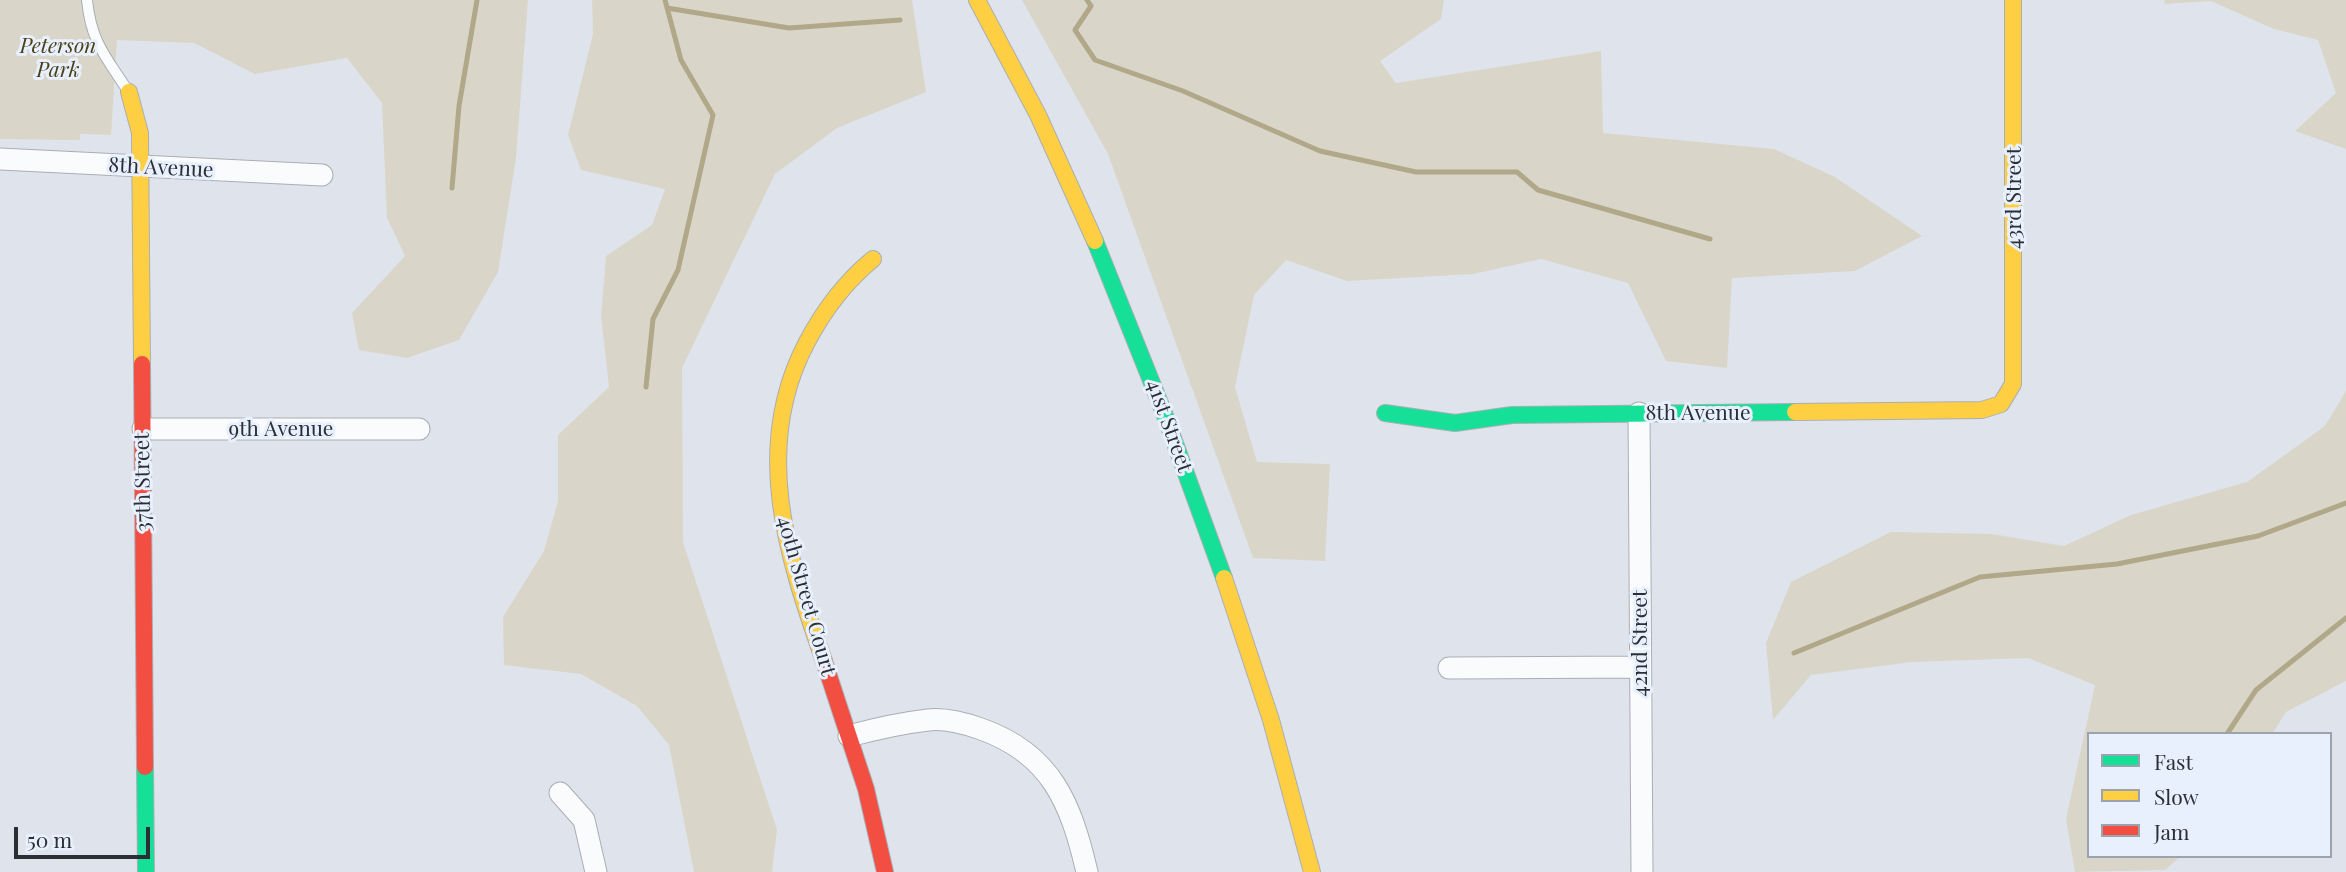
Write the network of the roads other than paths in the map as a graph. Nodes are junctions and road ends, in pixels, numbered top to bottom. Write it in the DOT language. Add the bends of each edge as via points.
graph roads {
  1 [pos="86,0"];
  2 [pos="977,0"];
  3 [pos="2013,0"];
  4 [pos="129,92"];
  5 [pos="0,159"];
  6 [pos="140,167"];
  7 [pos="322,175"];
  8 [pos="873,258"];
  9 [pos="2008,395"];
  10 [pos="1639,413"];
  11 [pos="1385,414"];
  12 [pos="143,429"];
  13 [pos="419,429"];
  14 [pos="1640,667"];
  15 [pos="1450,668"];
  16 [pos="849,736"];
  17 [pos="559,793"];
  18 [pos="146,872"];
  19 [pos="596,872"];
  20 [pos="886,872"];
  21 [pos="1087,872"];
  22 [pos="1312,872"];
  23 [pos="1642,872"];
  1 -- 4 [label="lane" via="96,43"];
  2 -- 22 [label="street, 41st Street" via="1051,142 1125,307 1259,676"];
  3 -- 9 [label="street, 43rd Street" via="2015,366"];
  4 -- 6 [label="street, 37th Street" via="140,133"];
  5 -- 6 [label="street, 8th Avenue"];
  6 -- 7 [label="street, 8th Avenue"];
  6 -- 12 [label="street, 37th Street"];
  8 -- 16 [label="street, 40th Street Court" via="845,281 803,348 778,422 785,536"];
  9 -- 10 [label="street, 8th Avenue" via="2001,404 1982,410"];
  10 -- 11 [label="street, 8th Avenue" via="1512,415 1455,424"];
  10 -- 14 [label="street, 42nd Street"];
  12 -- 13 [label="street, 9th Avenue"];
  12 -- 18 [label="street, 37th Street"];
  14 -- 15 [label="street"];
  14 -- 23 [label="street, 42nd Street"];
  16 -- 20 [label="street, 40th Street Court" via="866,784"];
  16 -- 21 [label="street" via="931,720 961,722 997,735 1047,770 1068,807"];
  17 -- 19 [label="street" via="584,820"];
}
